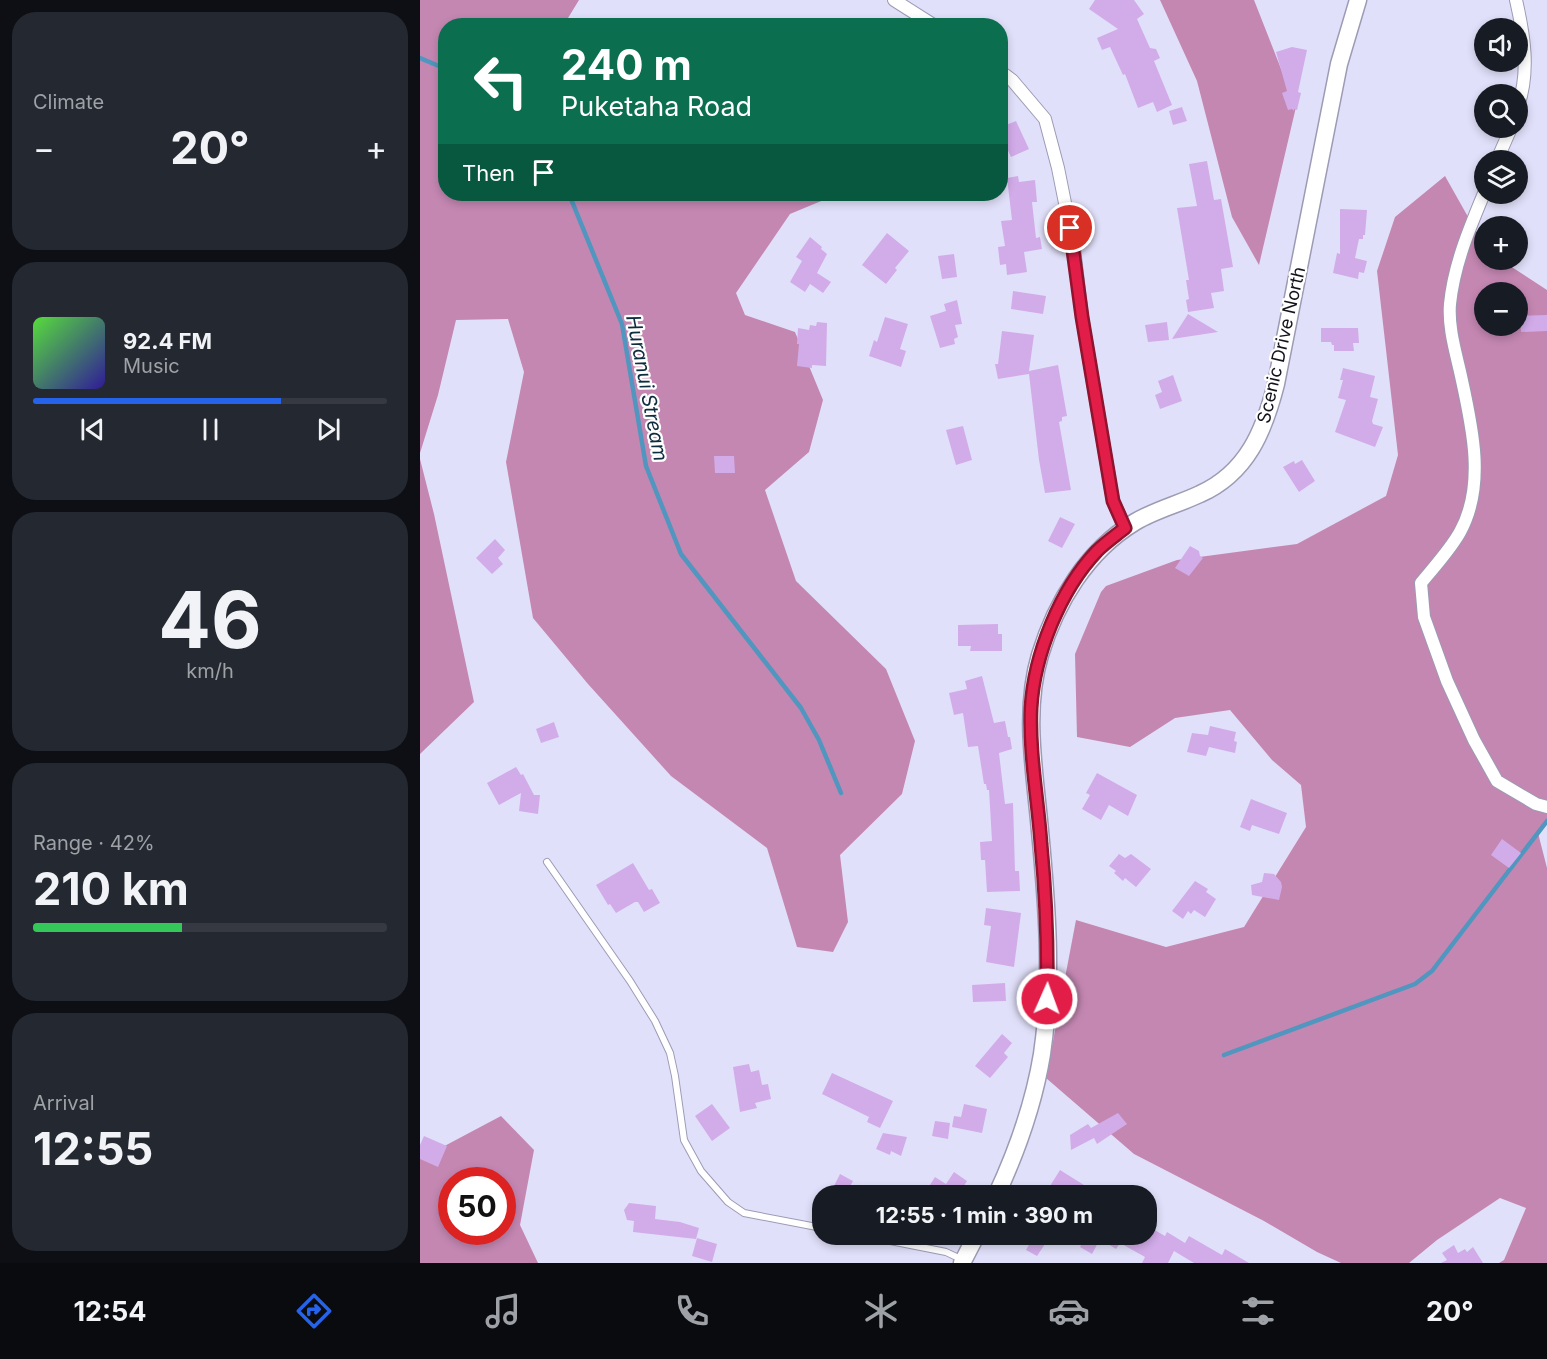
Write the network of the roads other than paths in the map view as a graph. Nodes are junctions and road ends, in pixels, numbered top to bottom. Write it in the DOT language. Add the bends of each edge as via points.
graph roads {
  1 [pos="894,0"];
  2 [pos="1358,0"];
  3 [pos="1516,0"];
  4 [pos="922,18"];
  5 [pos="1008,77"];
  6 [pos="1523,84"];
  7 [pos="1480,204"];
  8 [pos="1125,528"];
  9 [pos="1547,807"];
  10 [pos="547,862"];
  11 [pos="1001,1185"];
  12 [pos="812,1226"];
  13 [pos="911,1245"];
  14 [pos="972,1245"];
  15 [pos="965,1262"];
  1 -- 4 [label="street"];
  2 -- 8 [label="main road, Scenic Drive North" via="1339,64 1278,373 1262,430 1244,459 1215,486"];
  3 -- 6 [label="street" via="1526,54"];
  5 -- 8 [label="street" via="1045,119 1058,168 1113,501"];
  7 -- 9 [label="street" via="1467,234 1450,305 1475,458 1472,501 1460,532 1421,583 1424,617 1447,681 1497,781"];
  8 -- 11 [label="main road, Scenic Drive North" via="1096,552 1072,586 1050,628 1036,671 1031,709 1048,924 1047,999 1036,1084"];
  10 -- 12 [label="lane" via="655,1021 670,1053 684,1140 701,1171 728,1202 744,1213"];
  13 -- 15 [label="lane" via="946,1252"];
  14 -- 15 [label="main road"];
}
